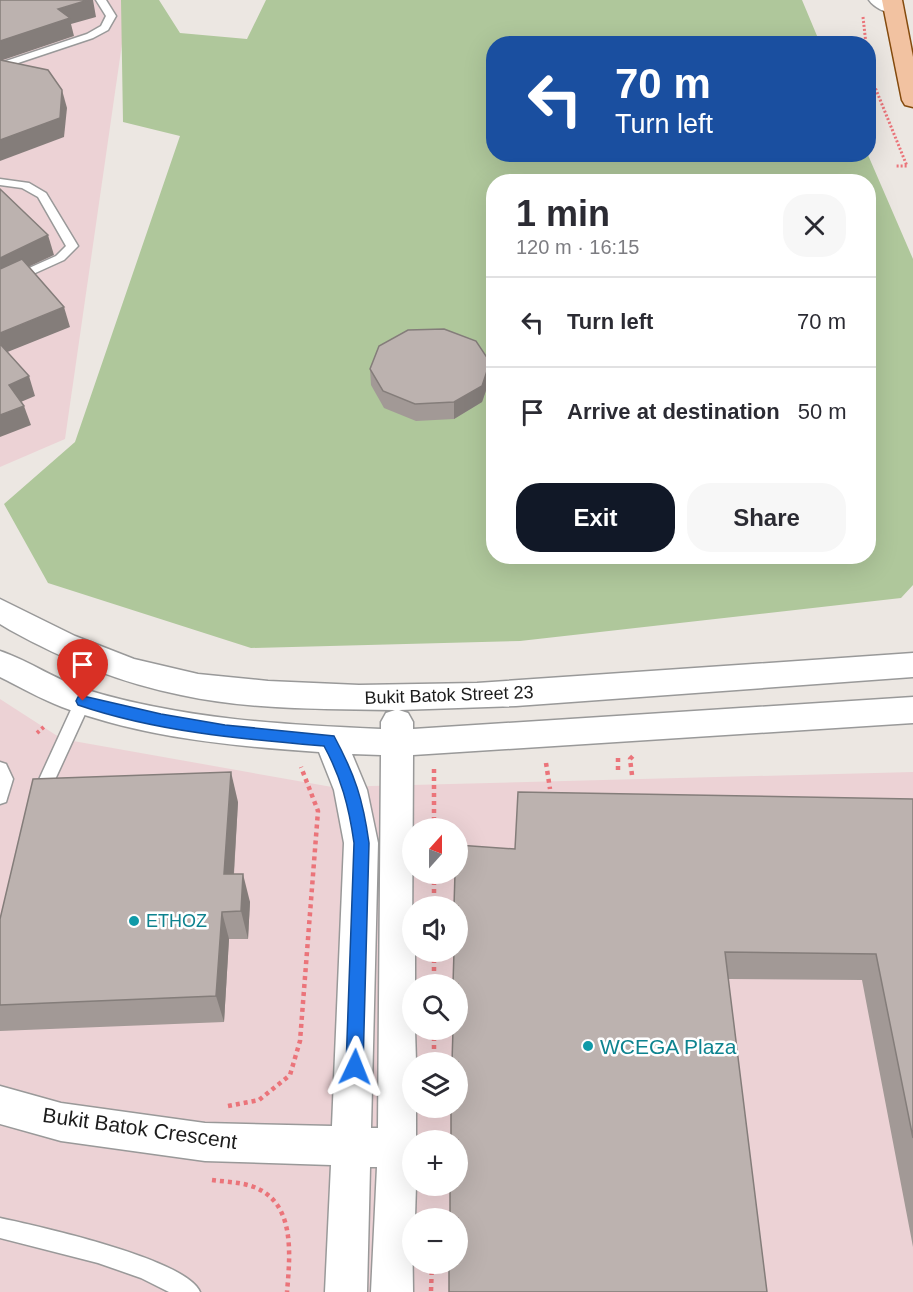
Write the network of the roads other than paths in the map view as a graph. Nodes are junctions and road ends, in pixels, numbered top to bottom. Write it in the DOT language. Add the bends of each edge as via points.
graph roads {
  1 [pos="101,0"];
  2 [pos="888,3"];
  3 [pos="0,66"];
  4 [pos="913,100"];
  5 [pos="0,182"];
  6 [pos="0,285"];
  7 [pos="0,609"];
  8 [pos="0,663"];
  9 [pos="913,665"];
  10 [pos="397,699"];
  11 [pos="83,701"];
  12 [pos="913,710"];
  13 [pos="329,740"];
  14 [pos="416,741"];
  15 [pos="0,769"];
  16 [pos="0,797"];
  17 [pos="35,811"];
  18 [pos="0,1105"];
  19 [pos="353,1146"];
  20 [pos="397,1148"];
  21 [pos="0,1228"];
  22 [pos="190,1292"];
  23 [pos="346,1292"];
  24 [pos="392,1292"];
  1 -- 3 [label="lane" via="111,16 105,28"];
  2 -- 4 [label="main road"];
  5 -- 6 [label="lane" via="25,185 42,195 72,246 60,258"];
  7 -- 10 [label="street, Bukit Batok Street 23" via="32,630 99,659 180,682 273,694"];
  8 -- 11 [label="street"];
  9 -- 10 [label="street, Bukit Batok Street 23" via="510,695"];
  10 -- 14 [label="street"];
  11 -- 13 [label="street" via="225,731"];
  11 -- 17 [label="lane"];
  12 -- 14 [label="street"];
  13 -- 14 [label="street"];
  13 -- 19 [label="street" via="346,772 361,843"];
  14 -- 20 [label="street"];
  15 -- 16 [label="lane" via="5,779"];
  18 -- 19 [label="street, Bukit Batok Crescent" via="61,1122 205,1142"];
  19 -- 20 [label="street, Bukit Batok Crescent"];
  19 -- 23 [label="street"];
  20 -- 24 [label="street"];
  21 -- 22 [label="lane" via="111,1257 161,1274"];
}
